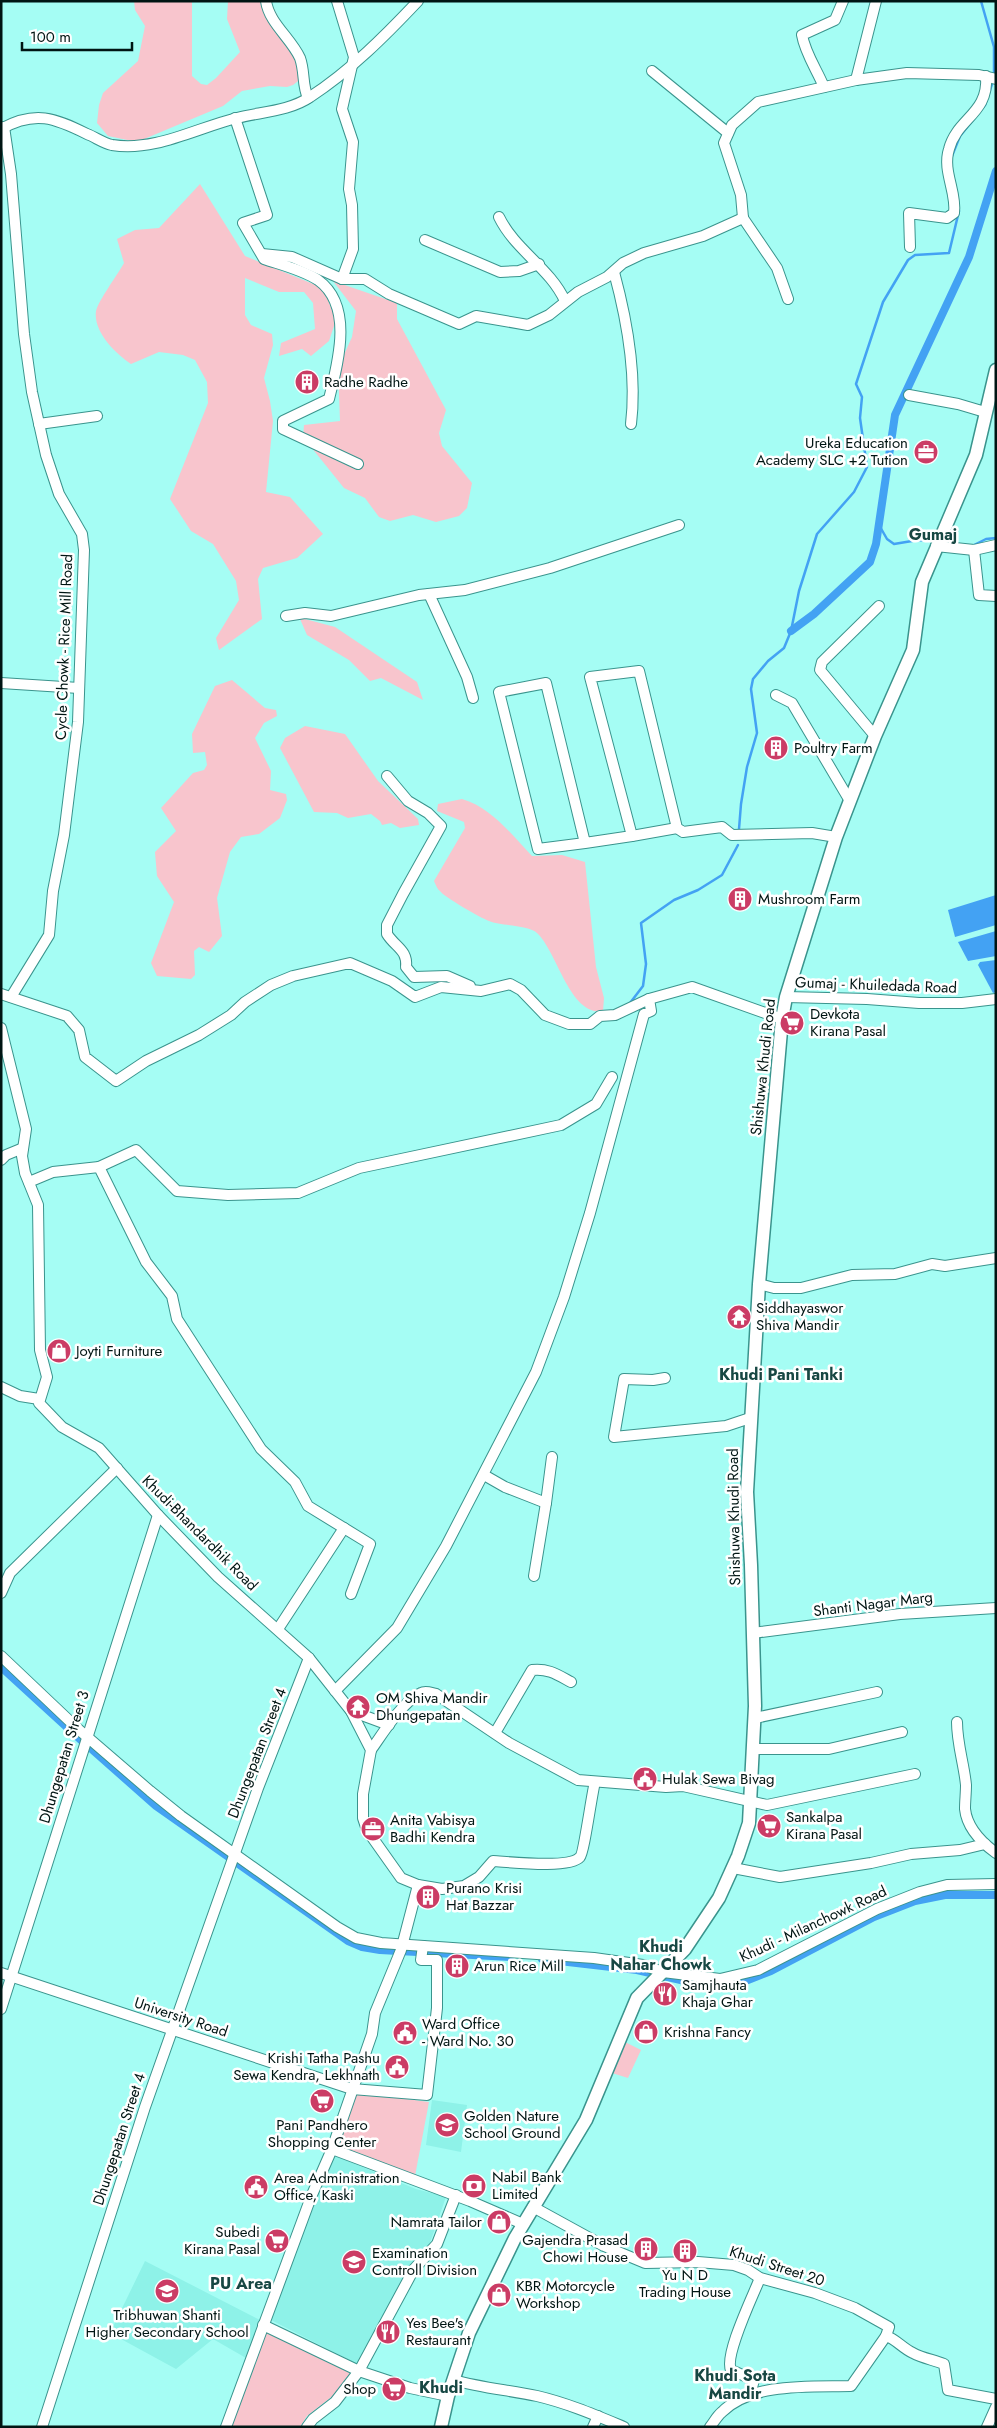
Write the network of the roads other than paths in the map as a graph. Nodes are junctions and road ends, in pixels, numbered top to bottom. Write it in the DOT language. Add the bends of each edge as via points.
graph roads {
  1 [pos="266,1"];
  2 [pos="338,1"];
  3 [pos="418,1"];
  4 [pos="843,1"];
  5 [pos="876,1"];
  6 [pos="354,64"];
  7 [pos="652,72"];
  8 [pos="991,78"];
  9 [pos="856,80"];
  10 [pos="824,88"];
  11 [pos="308,98"];
  12 [pos="235,118"];
  13 [pos="2,128"];
  14 [pos="728,133"];
  15 [pos="499,217"];
  16 [pos="743,218"];
  17 [pos="425,240"];
  18 [pos="910,247"];
  19 [pos="262,254"];
  20 [pos="539,264"];
  21 [pos="614,272"];
  22 [pos="342,279"];
  23 [pos="788,299"];
  24 [pos="565,302"];
  25 [pos="996,370"];
  26 [pos="909,395"];
  27 [pos="985,412"];
  28 [pos="97,416"];
  29 [pos="39,424"];
  30 [pos="631,424"];
  31 [pos="358,464"];
  32 [pos="679,525"];
  33 [pos="996,545"];
  34 [pos="936,546"];
  35 [pos="974,550"];
  36 [pos="429,594"];
  37 [pos="996,596"];
  38 [pos="879,606"];
  39 [pos="286,616"];
  40 [pos="1,682"];
  41 [pos="79,688"];
  42 [pos="776,695"];
  43 [pos="473,698"];
  44 [pos="875,736"];
  45 [pos="387,776"];
  46 [pos="850,801"];
  47 [pos="676,828"];
  48 [pos="632,836"];
  49 [pos="836,837"];
  50 [pos="585,843"];
  51 [pos="481,991"];
  52 [pos="6,996"];
  53 [pos="786,997"];
  54 [pos="996,998"];
  55 [pos="649,999"];
  56 [pos="782,1019"];
  57 [pos="1,1028"];
  58 [pos="612,1077"];
  59 [pos="23,1148"];
  60 [pos="1,1160"];
  61 [pos="99,1167"];
  62 [pos="28,1178"];
  63 [pos="996,1258"];
  64 [pos="759,1284"];
  65 [pos="665,1378"];
  66 [pos="1,1387"];
  67 [pos="39,1399"];
  68 [pos="750,1418"];
  69 [pos="552,1456"];
  70 [pos="117,1468"];
  71 [pos="484,1474"];
  72 [pos="546,1503"];
  73 [pos="158,1515"];
  74 [pos="344,1528"];
  75 [pos="534,1576"];
  76 [pos="1,1593"];
  77 [pos="351,1594"];
  78 [pos="996,1608"];
  79 [pos="278,1629"];
  80 [pos="754,1633"];
  81 [pos="1,1656"];
  82 [pos="309,1658"];
  83 [pos="571,1682"];
  84 [pos="335,1691"];
  85 [pos="877,1692"];
  86 [pos="351,1711"];
  87 [pos="755,1718"];
  88 [pos="957,1722"];
  89 [pos="389,1725"];
  90 [pos="902,1732"];
  91 [pos="495,1733"];
  92 [pos="88,1737"];
  93 [pos="754,1749"];
  94 [pos="371,1750"];
  95 [pos="915,1774"];
  96 [pos="595,1782"];
  97 [pos="750,1802"];
  98 [pos="985,1844"];
  99 [pos="996,1853"];
  100 [pos="233,1859"];
  101 [pos="733,1868"];
  102 [pos="418,1884"];
  103 [pos="996,1884"];
  104 [pos="403,1944"];
  105 [pos="422,1946"];
  106 [pos="6,1975"];
  107 [pos="659,1976"];
  108 [pos="1,2009"];
  109 [pos="172,2030"];
  110 [pos="352,2089"];
  111 [pos="332,2149"];
  112 [pos="456,2195"];
  113 [pos="533,2207"];
  114 [pos="523,2224"];
  115 [pos="760,2278"];
  116 [pos="263,2325"];
  117 [pos="889,2337"];
  118 [pos="359,2371"];
  119 [pos="454,2380"];
  120 [pos="754,2380"];
  121 [pos="770,2389"];
  122 [pos="750,2395"];
  123 [pos="448,2396"];
  124 [pos="996,2399"];
  125 [pos="996,2408"];
  126 [pos="598,2416"];
  127 [pos="42,2427"];
  128 [pos="226,2427"];
  129 [pos="307,2427"];
  130 [pos="441,2427"];
  131 [pos="593,2427"];
  132 [pos="624,2427"];
  133 [pos="710,2427"];
  134 [pos="987,2427"];
  1 -- 11 [label="street" via="280,30 299,56 305,74 303,88"];
  2 -- 6 [label="street" via="354,52"];
  3 -- 6 [label="street"];
  4 -- 10 [label="street" via="835,20 802,35"];
  5 -- 9 [label="street"];
  6 -- 11 [label="street"];
  6 -- 22 [label="street" via="342,109 354,142 349,189 353,249"];
  7 -- 14 [label="street"];
  8 -- 9 [label="street" via="907,73"];
  8 -- 18 [label="street" via="984,100 961,127 949,148 947,167 954,214 946,218 909,213"];
  9 -- 10 [label="street"];
  10 -- 14 [label="street" via="758,102 732,125"];
  11 -- 12 [label="street" via="285,107"];
  12 -- 13 [label="street" via="170,140 133,146 111,144 59,120 45,117"];
  12 -- 19 [label="street" via="267,216 243,223"];
  13 -- 29 [label="street, Cycle Chowk - Rice Mill Road" via="11,174 24,334"];
  14 -- 16 [label="street" via="724,147 741,195"];
  15 -- 20 [label="street" via="507,233"];
  16 -- 21 [label="street" via="703,236 644,253"];
  16 -- 23 [label="street" via="777,268"];
  17 -- 20 [label="street" via="500,272 519,271"];
  19 -- 22 [label="street" via="292,257"];
  19 -- 31 [label="street" via="264,259 310,275 331,292 342,326 329,399 283,421 283,429"];
  20 -- 24 [label="street" via="560,289"];
  21 -- 24 [label="street"];
  21 -- 30 [label="street" via="626,320 635,395"];
  22 -- 24 [label="street" via="365,279 388,294 459,324 476,316 528,325 549,315"];
  25 -- 27 [label="main road, Shishuwa Khudi Road"];
  26 -- 27 [label="street"];
  27 -- 34 [label="main road, Shishuwa Khudi Road" via="976,456"];
  28 -- 29 [label="street"];
  29 -- 41 [label="street, Cycle Chowk - Rice Mill Road" via="59,494 82,534"];
  32 -- 36 [label="street" via="550,568 465,590"];
  33 -- 35 [label="street"];
  34 -- 35 [label="street"];
  34 -- 44 [label="main road, Shishuwa Khudi Road" via="922,582 913,650"];
  35 -- 37 [label="street" via="979,595"];
  36 -- 39 [label="street" via="331,616 305,613"];
  36 -- 43 [label="street" via="467,677"];
  38 -- 44 [label="street" via="822,662 820,670"];
  40 -- 41 [label="street"];
  41 -- 52 [label="street, Cycle Chowk - Rice Mill Road" via="74,760 49,935"];
  42 -- 46 [label="street" via="792,703"];
  44 -- 46 [label="main road, Shishuwa Khudi Road"];
  45 -- 51 [label="street" via="408,801 428,813 441,826 387,925 387,934 402,949 407,958 406,967 414,977 447,976"];
  46 -- 49 [label="main road, Shishuwa Khudi Road"];
  47 -- 48 [label="street"];
  47 -- 48 [label="street" via="639,671 590,678"];
  47 -- 49 [label="street" via="684,832 722,827 732,835 812,833"];
  48 -- 50 [label="street"];
  49 -- 53 [label="main road, Shishuwa Khudi Road"];
  50 -- 50 [label="street" via="538,849 499,692 546,683"];
  51 -- 52 [label="street" via="442,987 415,997 392,981 350,963 294,976 271,985 199,1035 146,1061 116,1081 85,1058 79,1030 67,1016"];
  51 -- 55 [label="street" via="510,984 521,990 545,1015 569,1024 590,1024 600,1016 615,1016"];
  53 -- 54 [label="street, Gumaj - Khuiledada Road" via="919,1003 962,1003"];
  53 -- 56 [label="main road, Shishuwa Khudi Road"];
  55 -- 56 [label="street" via="692,987"];
  55 -- 71 [label="street" via="651,1011 644,1014 564,1297 536,1372"];
  56 -- 64 [label="main road, Shishuwa Khudi Road"];
  57 -- 59 [label="street" via="26,1129"];
  58 -- 61 [label="street" via="596,1104 561,1125 360,1168 298,1193 228,1195 177,1191 136,1150"];
  59 -- 60 [label="street"];
  59 -- 62 [label="street"];
  61 -- 62 [label="street"];
  61 -- 74 [label="street" via="146,1262 172,1296 176,1319 261,1448 295,1482 308,1506"];
  62 -- 67 [label="street" via="38,1205 40,1350 47,1377"];
  63 -- 64 [label="street" via="945,1266 932,1264 895,1274 852,1275 801,1288 774,1288"];
  64 -- 68 [label="main road, Shishuwa Khudi Road"];
  65 -- 68 [label="street" via="624,1379 614,1437 726,1426"];
  66 -- 67 [label="street" via="20,1396"];
  67 -- 70 [label="street, Khudi-Bhandardhik Road" via="44,1411 62,1427 98,1448"];
  68 -- 80 [label="main road, Shishuwa Khudi Road" via="746,1492"];
  69 -- 72 [label="street"];
  70 -- 73 [label="street, Khudi-Bhandardhik Road"];
  70 -- 76 [label="street" via="10,1573"];
  71 -- 72 [label="street" via="505,1487"];
  71 -- 84 [label="street" via="397,1628"];
  72 -- 75 [label="street"];
  73 -- 79 [label="street, Khudi-Bhandardhik Road" via="218,1577"];
  73 -- 92 [label="street, Dhungepatan Street 3"];
  74 -- 77 [label="street" via="370,1544"];
  74 -- 79 [label="street"];
  78 -- 80 [label="street, Shanti Nagar Marg" via="900,1614"];
  79 -- 82 [label="street, Khudi-Bhandardhik Road"];
  80 -- 87 [label="main road, Shishuwa Khudi Road"];
  81 -- 92 [label="street, Khudi - Milanchowk Road"];
  82 -- 84 [label="street, Khudi-Bhandardhik Road"];
  82 -- 100 [label="street, Dhungepatan Street 4"];
  83 -- 91 [label="street" via="543,1669 532,1670"];
  84 -- 86 [label="street, Khudi-Bhandardhik Road"];
  85 -- 87 [label="street"];
  86 -- 89 [label="street"];
  86 -- 94 [label="street, Khudi-Bhandardhik Road"];
  87 -- 93 [label="main road, Shishuwa Khudi Road"];
  88 -- 98 [label="street" via="957,1744 966,1785 965,1810 972,1829"];
  89 -- 91 [label="street" via="420,1693 427,1691"];
  89 -- 94 [label="street"];
  90 -- 93 [label="street" via="829,1749"];
  91 -- 96 [label="street" via="578,1780"];
  92 -- 100 [label="street, Khudi - Milanchowk Road"];
  92 -- 106 [label="street, Dhungepatan Street 3"];
  93 -- 97 [label="main road, Shishuwa Khudi Road"];
  94 -- 102 [label="street" via="363,1794 363,1818 367,1830 401,1878"];
  95 -- 97 [label="street" via="767,1805"];
  96 -- 97 [label="street" via="683,1786"];
  96 -- 102 [label="street" via="584,1847 574,1862 493,1861 479,1877 464,1886 442,1889"];
  97 -- 101 [label="main road, Shishuwa Khudi Road" via="748,1823"];
  98 -- 99 [label="street"];
  98 -- 101 [label="street" via="780,1877"];
  100 -- 104 [label="street, Khudi - Milanchowk Road" via="356,1938"];
  100 -- 109 [label="street, Dhungepatan Street 4"];
  101 -- 107 [label="main road, Shishuwa Khudi Road" via="719,1898 685,1949"];
  102 -- 104 [label="street"];
  103 -- 107 [label="street, Khudi - Milanchowk Road" via="947,1885 920,1892 877,1909 758,1970 720,1978"];
  104 -- 105 [label="street, Khudi - Milanchowk Road"];
  104 -- 110 [label="street" via="375,2013 372,2034"];
  105 -- 107 [label="street, Khudi - Milanchowk Road" via="594,1958 643,1966"];
  105 -- 110 [label="street, University Road" via="421,1960 437,1960 436,2016 427,2095"];
  106 -- 108 [label="street, Dhungepatan Street 3"];
  106 -- 109 [label="street, University Road"];
  107 -- 113 [label="main road, Shishuwa Khudi Road" via="637,1998 586,2120"];
  109 -- 110 [label="street, University Road"];
  109 -- 127 [label="street, Dhungepatan Street 4"];
  110 -- 111 [label="street"];
  111 -- 112 [label="street"];
  111 -- 116 [label="street"];
  112 -- 114 [label="street"];
  112 -- 118 [label="street" via="437,2244 414,2270"];
  113 -- 114 [label="main road, Shishuwa Khudi Road"];
  113 -- 115 [label="street, Khudi Street 20" via="604,2246 645,2263 734,2265"];
  114 -- 119 [label="main road, Shishuwa Khudi Road" via="469,2333"];
  115 -- 117 [label="street, Khudi Street 20" via="855,2308 886,2324"];
  115 -- 120 [label="street" via="732,2349 729,2365 731,2370"];
  116 -- 118 [label="street"];
  116 -- 128 [label="street"];
  117 -- 121 [label="street" via="851,2386"];
  117 -- 124 [label="street" via="914,2354 944,2364 948,2390"];
  118 -- 123 [label="street" via="410,2388"];
  118 -- 129 [label="street" via="335,2402"];
  119 -- 123 [label="main road, Shishuwa Khudi Road"];
  119 -- 126 [label="street" via="546,2399"];
  120 -- 121 [label="street"];
  120 -- 122 [label="street"];
  121 -- 122 [label="street"];
  122 -- 133 [label="street" via="722,2411"];
  123 -- 130 [label="main road, Shishuwa Khudi Road"];
  125 -- 134 [label="street"];
  126 -- 131 [label="street"];
  126 -- 132 [label="street"];
}
